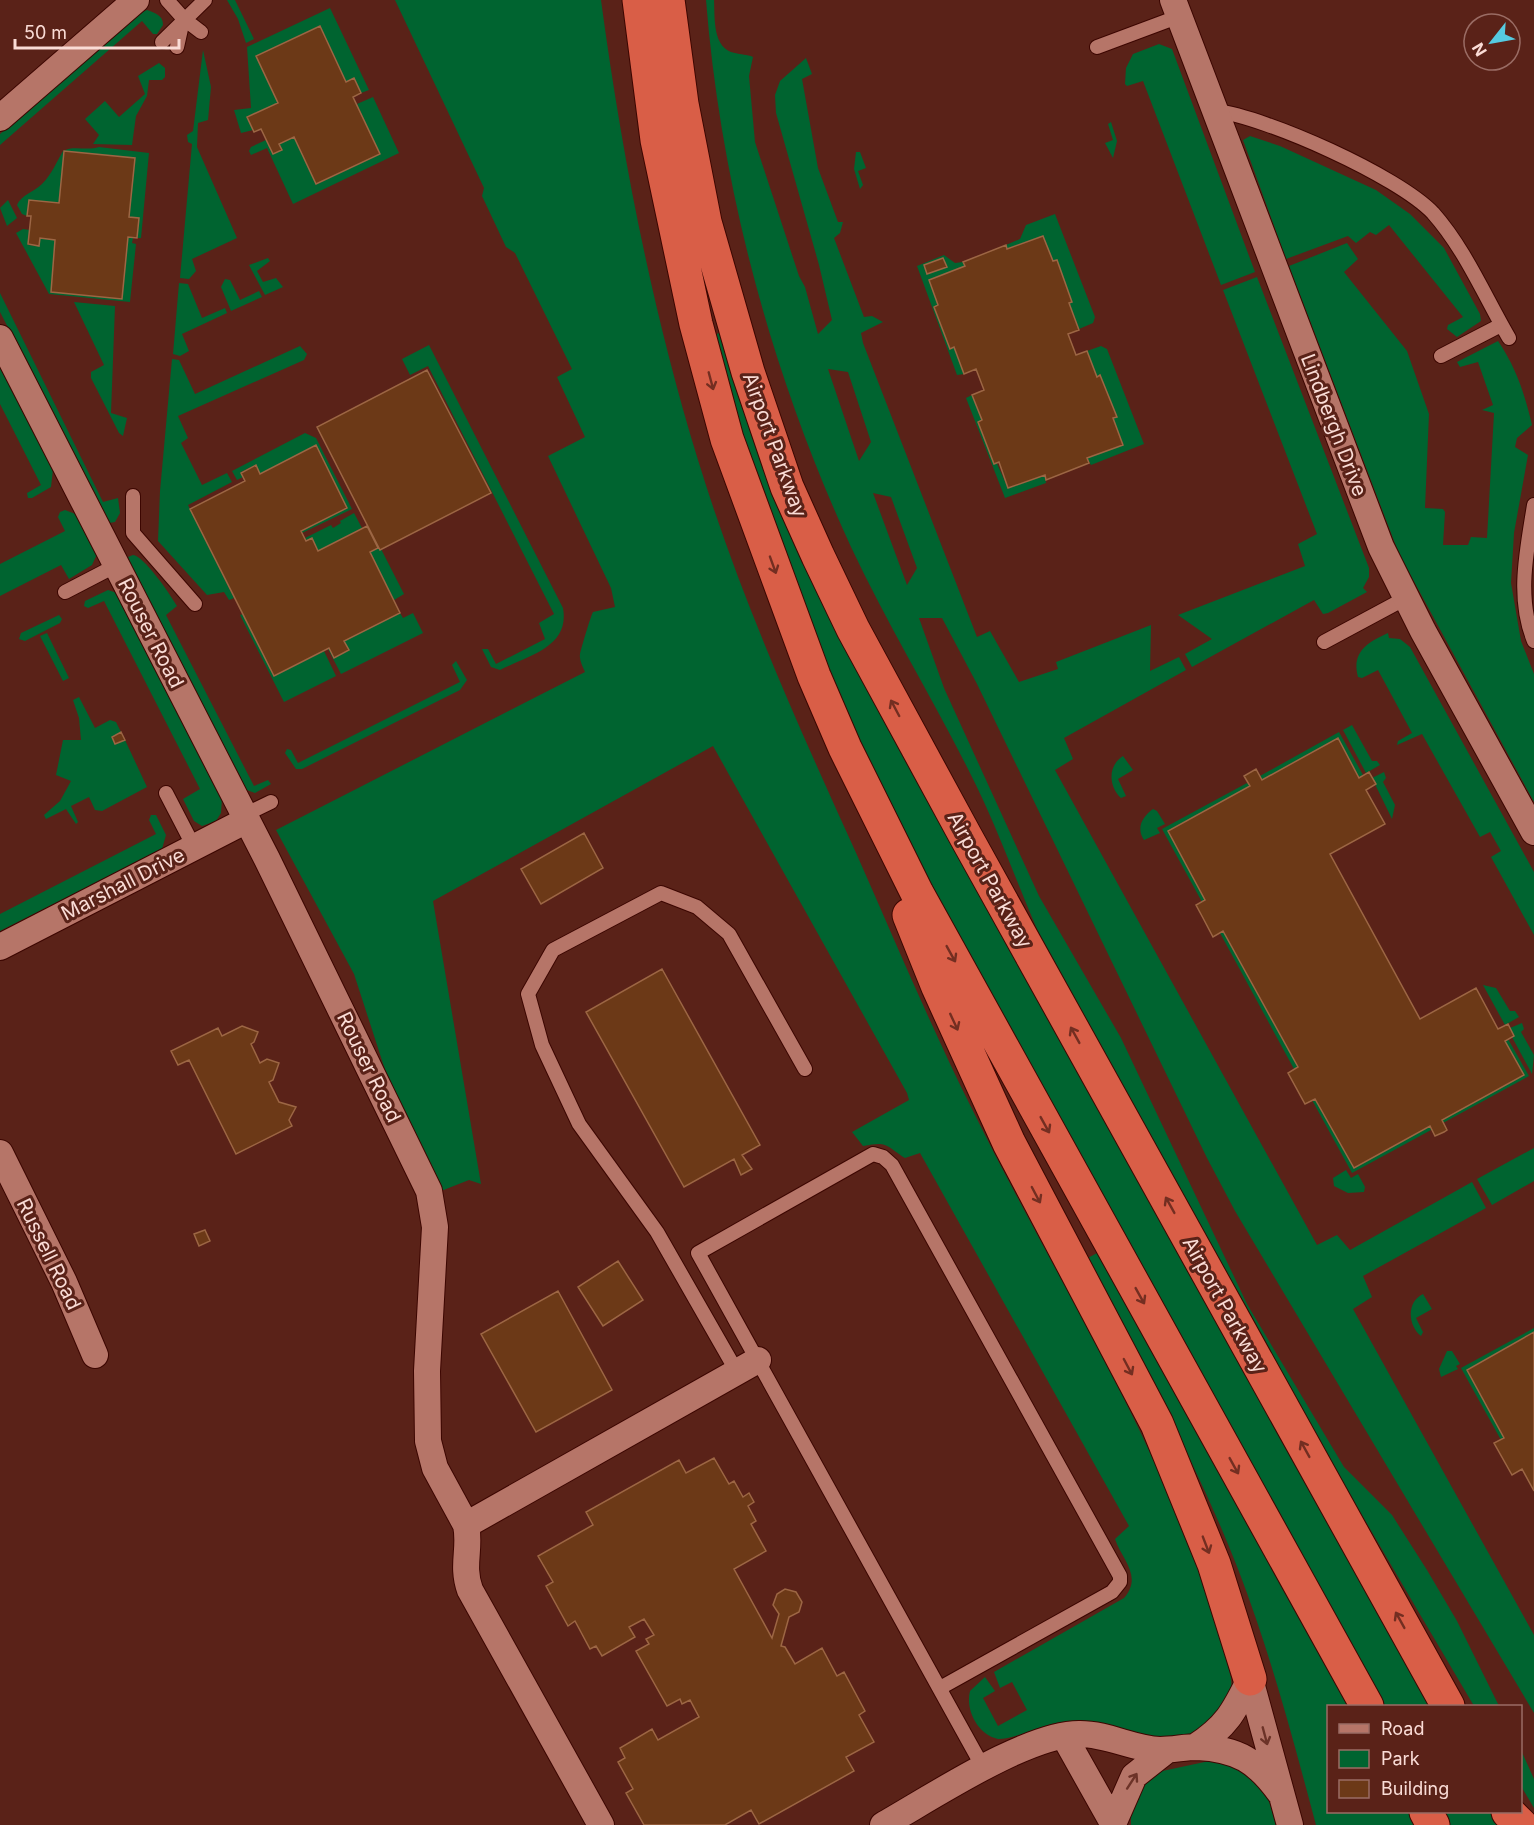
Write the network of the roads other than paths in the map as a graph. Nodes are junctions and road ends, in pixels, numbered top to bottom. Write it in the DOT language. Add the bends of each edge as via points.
graph roads {
  1 [pos="136,0"];
  2 [pos="167,0"];
  3 [pos="205,0"];
  4 [pos="616,0"];
  5 [pos="639,0"];
  6 [pos="668,0"];
  7 [pos="690,0"];
  8 [pos="1176,8"];
  9 [pos="184,19"];
  10 [pos="201,32"];
  11 [pos="162,42"];
  12 [pos="177,47"];
  13 [pos="1097,47"];
  14 [pos="1216,111"];
  15 [pos="0,118"];
  16 [pos="696,324"];
  17 [pos="1502,325"];
  18 [pos="0,338"];
  19 [pos="1509,338"];
  20 [pos="1441,356"];
  21 [pos="748,372"];
  22 [pos="133,496"];
  23 [pos="1534,505"];
  24 [pos="133,533"];
  25 [pos="112,556"];
  26 [pos="65,592"];
  27 [pos="1406,598"];
  28 [pos="195,604"];
  29 [pos="1534,641"];
  30 [pos="1324,642"];
  31 [pos="814,676"];
  32 [pos="166,793"];
  33 [pos="270,802"];
  34 [pos="246,817"];
  35 [pos="1534,832"];
  36 [pos="194,847"];
  37 [pos="0,947"];
  38 [pos="805,1069"];
  39 [pos="0,1154"];
  40 [pos="95,1355"];
  41 [pos="748,1366"];
  42 [pos="465,1525"];
  43 [pos="1250,1679"];
  44 [pos="940,1688"];
  45 [pos="1367,1705"];
  46 [pos="1447,1705"];
  47 [pos="1064,1736"];
  48 [pos="1196,1747"];
  49 [pos="1167,1750"];
  50 [pos="984,1769"];
  51 [pos="1280,1793"];
  52 [pos="1508,1813"];
  53 [pos="601,1825"];
  54 [pos="883,1825"];
  55 [pos="1114,1825"];
  56 [pos="1290,1825"];
  57 [pos="1521,1825"];
  1 -- 15 [label="street"];
  2 -- 9 [label="lane"];
  3 -- 9 [label="lane"];
  4 -- 16 [label="highway" via="656,239"];
  5 -- 16 [label="highway, Airport Parkway" via="657,140"];
  6 -- 21 [label="highway, Airport Parkway" via="682,104 705,222"];
  7 -- 21 [label="highway" via="699,96"];
  8 -- 13 [label="lane"];
  8 -- 14 [label="street, Lindbergh Drive"];
  9 -- 10 [label="lane"];
  9 -- 11 [label="lane"];
  9 -- 12 [label="lane"];
  14 -- 17 [label="lane" via="1302,139 1380,175 1417,199 1456,244"];
  14 -- 27 [label="street, Lindbergh Drive" via="1362,499"];
  16 -- 31 [label="highway, Airport Parkway, one-way" via="727,439"];
  17 -- 19 [label="lane"];
  17 -- 20 [label="lane"];
  18 -- 25 [label="street, Rouser Road"];
  46 -- 21 [label="highway, Airport Parkway, one-way" via="853,629 787,487"];
  22 -- 24 [label="lane"];
  23 -- 29 [label="lane" via="1523,585"];
  24 -- 25 [label="lane"];
  24 -- 28 [label="lane"];
  25 -- 26 [label="lane"];
  25 -- 34 [label="street, Rouser Road"];
  27 -- 30 [label="lane"];
  27 -- 35 [label="street, Lindbergh Drive"];
  31 -- 43 [label="highway, one-way" via="938,987 1004,1132 1157,1424 1214,1564"];
  31 -- 45 [label="highway, Airport Parkway, one-way" via="917,893"];
  32 -- 36 [label="lane"];
  33 -- 34 [label="lane"];
  34 -- 36 [label="street, Marshall Drive"];
  34 -- 42 [label="street, Rouser Road" via="433,1203 428,1441 435,1468"];
  36 -- 37 [label="street, Marshall Drive"];
  38 -- 41 [label="lane" via="729,934 697,907 661,893 553,950 528,994 542,1045 579,1124"];
  39 -- 40 [label="street, Russell Road" via="64,1282"];
  41 -- 42 [label="street"];
  41 -- 44 [label="lane"];
  41 -- 44 [label="lane" via="698,1253 869,1156 883,1157 892,1165 1120,1576 1112,1592"];
  42 -- 53 [label="street" via="468,1534 464,1569 470,1590"];
  43 -- 48 [label="street" via="1230,1719"];
  43 -- 51 [label="street, one-way"];
  44 -- 50 [label="lane"];
  47 -- 49 [label="street" via="1080,1734"];
  47 -- 50 [label="street" via="1036,1743"];
  47 -- 55 [label="street"];
  48 -- 49 [label="street"];
  48 -- 51 [label="street" via="1251,1760"];
  55 -- 49 [label="street, one-way" via="1134,1776"];
  50 -- 54 [label="street"];
  51 -- 56 [label="street"];
  52 -- 57 [label="highway"];
}
